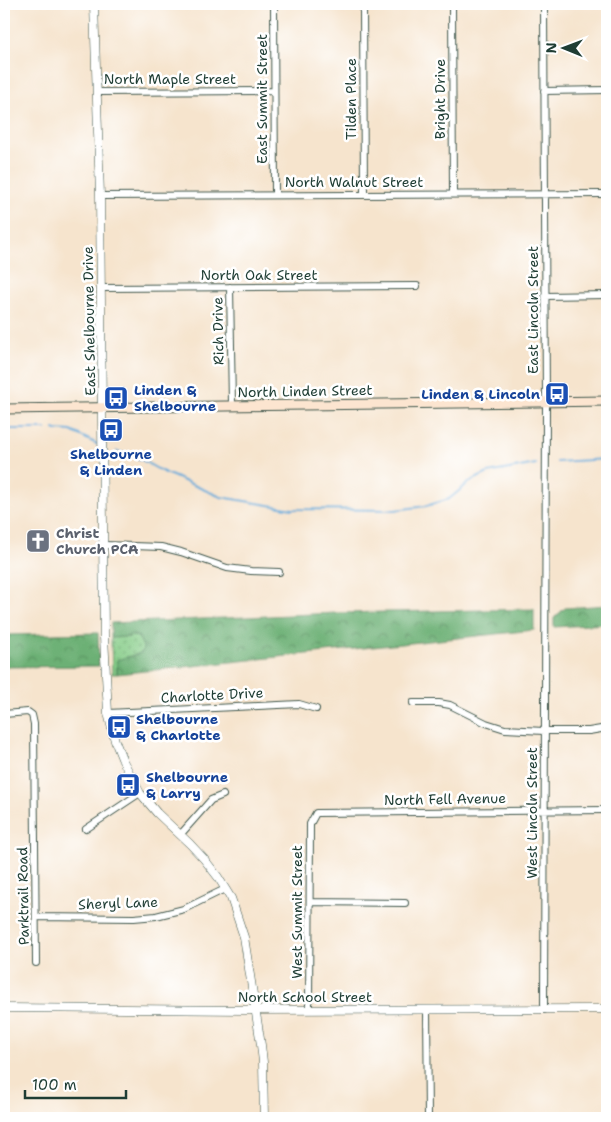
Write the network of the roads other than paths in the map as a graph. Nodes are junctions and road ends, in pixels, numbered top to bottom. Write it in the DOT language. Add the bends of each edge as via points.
graph roads {
  1 [pos="94,4"];
  2 [pos="274,4"];
  3 [pos="363,4"];
  4 [pos="452,4"];
  5 [pos="544,4"];
  6 [pos="607,90"];
  7 [pos="274,91"];
  8 [pos="544,91"];
  9 [pos="97,92"];
  10 [pos="364,194"];
  11 [pos="453,194"];
  12 [pos="545,194"];
  13 [pos="607,194"];
  14 [pos="275,195"];
  15 [pos="100,196"];
  16 [pos="417,286"];
  17 [pos="230,287"];
  18 [pos="101,288"];
  19 [pos="545,296"];
  20 [pos="607,296"];
  21 [pos="607,401"];
  22 [pos="546,402"];
  23 [pos="232,406"];
  24 [pos="103,408"];
  25 [pos="4,409"];
  26 [pos="105,545"];
  27 [pos="279,572"];
  28 [pos="545,616"];
  29 [pos="413,703"];
  30 [pos="316,709"];
  31 [pos="108,712"];
  32 [pos="4,714"];
  33 [pos="607,728"];
  34 [pos="544,731"];
  35 [pos="140,793"];
  36 [pos="223,795"];
  37 [pos="545,810"];
  38 [pos="607,810"];
  39 [pos="314,815"];
  40 [pos="86,829"];
  41 [pos="180,835"];
  42 [pos="225,889"];
  43 [pos="310,902"];
  44 [pos="405,903"];
  45 [pos="36,917"];
  46 [pos="36,962"];
  47 [pos="4,1008"];
  48 [pos="310,1009"];
  49 [pos="427,1009"];
  50 [pos="607,1009"];
  51 [pos="255,1010"];
  52 [pos="544,1010"];
  53 [pos="264,1118"];
  54 [pos="428,1118"];
  1 -- 9 [label="street, East Shelbourne Drive"];
  2 -- 7 [label="street, East Summit Street"];
  3 -- 10 [label="street, Tilden Place"];
  4 -- 11 [label="street, Bright Drive"];
  5 -- 8 [label="street, East Lincoln Street"];
  6 -- 8 [label="street"];
  7 -- 9 [label="street, North Maple Street"];
  7 -- 14 [label="street, East Summit Street"];
  8 -- 12 [label="street, East Lincoln Street"];
  9 -- 15 [label="street, East Shelbourne Drive"];
  10 -- 11 [label="street, North Walnut Street"];
  10 -- 14 [label="street, North Walnut Street"];
  11 -- 12 [label="street, North Walnut Street"];
  12 -- 13 [label="street, North Walnut Street"];
  12 -- 19 [label="street, East Lincoln Street"];
  14 -- 15 [label="street, North Walnut Street"];
  15 -- 18 [label="street, East Shelbourne Drive"];
  16 -- 17 [label="street, North Oak Street"];
  17 -- 18 [label="street, North Oak Street"];
  17 -- 23 [label="street, Rich Drive"];
  18 -- 24 [label="street, East Shelbourne Drive"];
  19 -- 20 [label="street"];
  19 -- 22 [label="street, East Lincoln Street"];
  21 -- 22 [label="main road, North Linden Street"];
  22 -- 23 [label="main road, North Linden Street"];
  22 -- 28 [label="street, East Lincoln Street"];
  23 -- 24 [label="main road, North Linden Street"];
  24 -- 25 [label="main road, North Linden Street"];
  24 -- 26 [label="street, East Shelbourne Drive"];
  26 -- 27 [label="street" via="161,547 227,568"];
  26 -- 31 [label="street, East Shelbourne Drive" via="104,637"];
  28 -- 34 [label="street, West Lincoln Street"];
  29 -- 34 [label="street" via="450,705 505,729"];
  30 -- 31 [label="street, Charlotte Drive" via="299,704"];
  31 -- 35 [label="street, East Shelbourne Drive" via="123,763"];
  32 -- 45 [label="street, Parktrail Road" via="28,712 34,724"];
  33 -- 34 [label="street"];
  34 -- 37 [label="street, West Lincoln Street"];
  35 -- 40 [label="street"];
  35 -- 41 [label="street, East Shelbourne Drive"];
  36 -- 41 [label="street" via="211,800"];
  37 -- 38 [label="street, North Fell Avenue"];
  37 -- 39 [label="street, North Fell Avenue" via="322,812"];
  37 -- 52 [label="street, West Lincoln Street"];
  39 -- 43 [label="street, West Summit Street" via="310,824"];
  41 -- 42 [label="street, East Shelbourne Drive" via="204,858"];
  42 -- 45 [label="street, Sheryl Lane" via="184,909 156,916"];
  42 -- 51 [label="street, East Shelbourne Drive" via="244,937"];
  43 -- 44 [label="street"];
  43 -- 48 [label="street, West Summit Street"];
  45 -- 46 [label="street, Parktrail Road"];
  47 -- 51 [label="street, North School Street"];
  48 -- 49 [label="street, North School Street"];
  48 -- 51 [label="street, North School Street"];
  49 -- 52 [label="street, North School Street"];
  49 -- 54 [label="street"];
  50 -- 52 [label="street, North School Street"];
  51 -- 53 [label="street" via="263,1062"];
}
